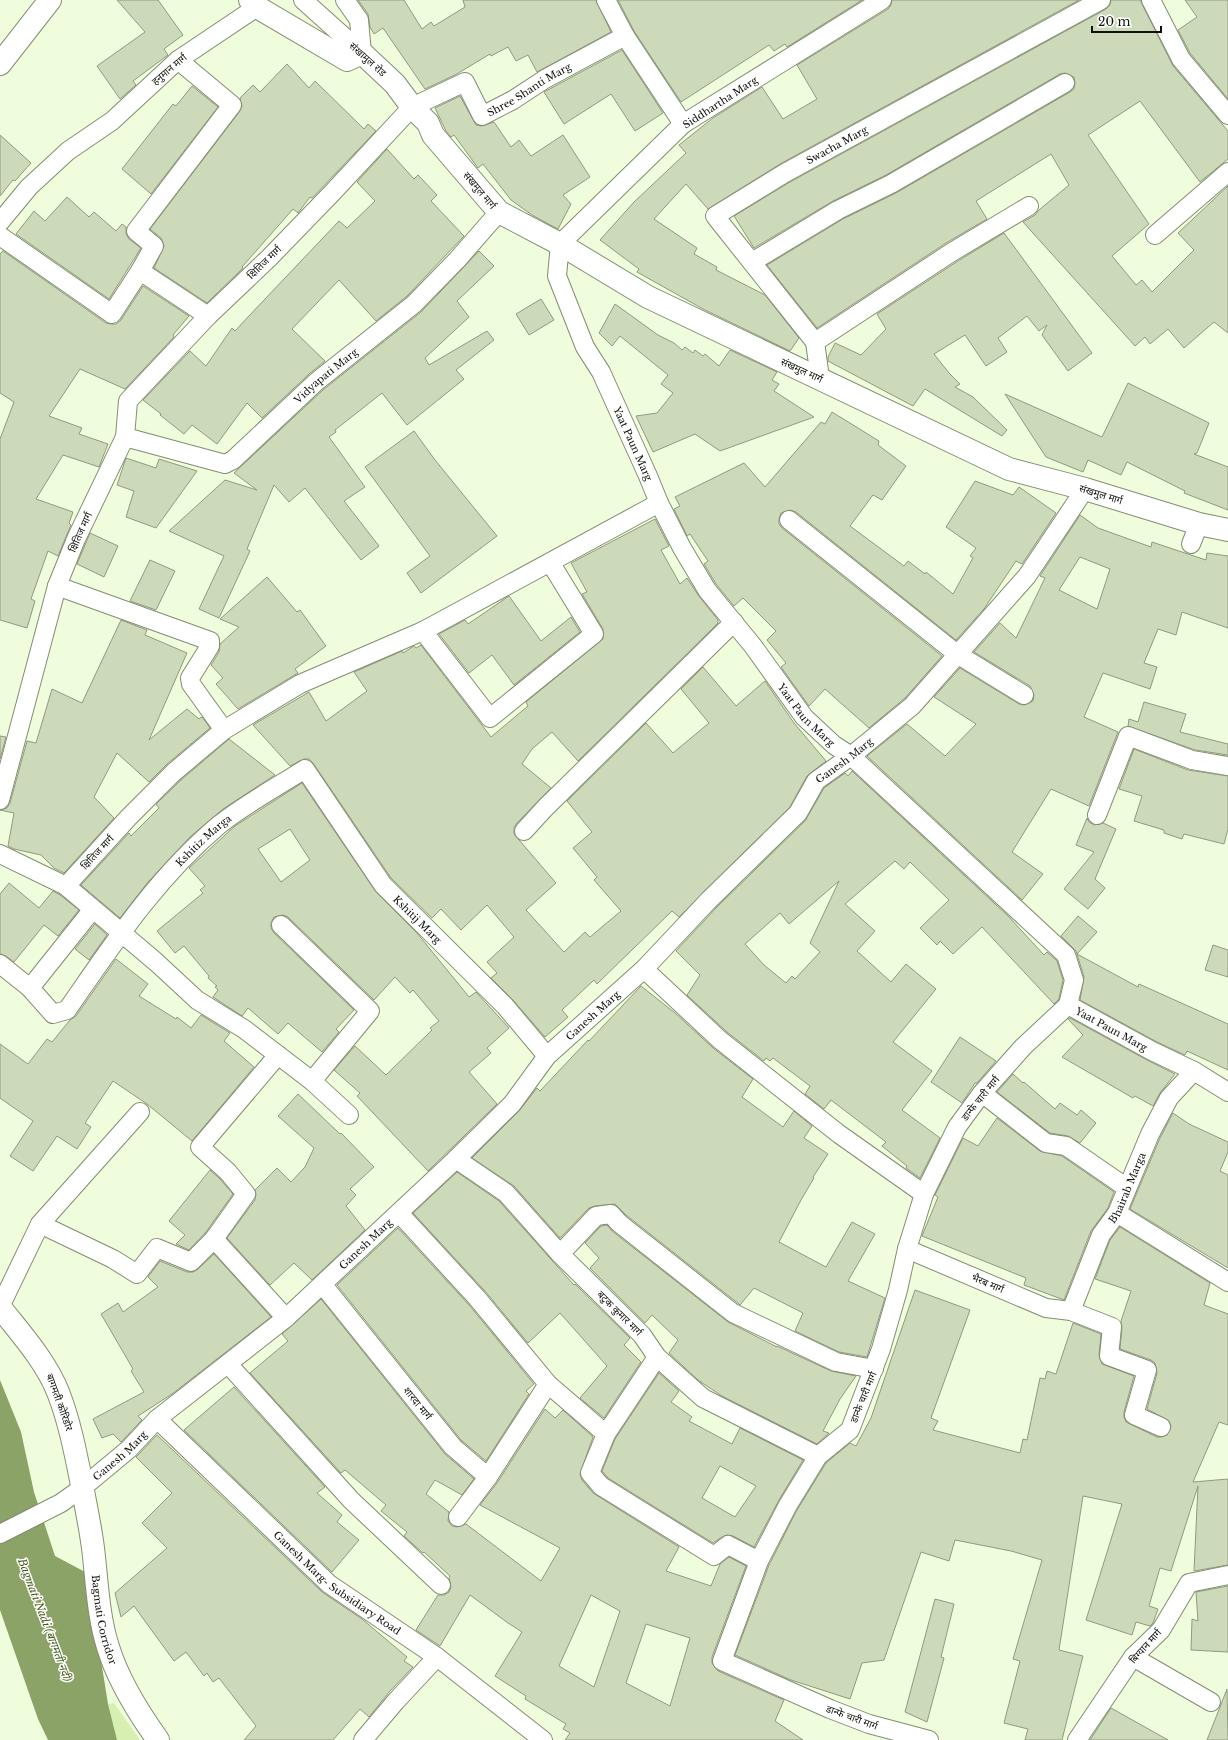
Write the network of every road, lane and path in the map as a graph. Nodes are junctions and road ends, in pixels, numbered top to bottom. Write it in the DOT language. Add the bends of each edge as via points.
graph roads {
  1 [pos="50,0"];
  2 [pos="303,0"];
  3 [pos="345,0"];
  4 [pos="606,0"];
  5 [pos="882,0"];
  6 [pos="1101,0"];
  7 [pos="1151,0"];
  8 [pos="254,4"];
  9 [pos="626,36"];
  10 [pos="362,53"];
  11 [pos="178,60"];
  12 [pos="0,64"];
  13 [pos="1065,83"];
  14 [pos="412,107"];
  15 [pos="1228,115"];
  16 [pos="428,123"];
  17 [pos="683,124"];
  18 [pos="1228,172"];
  19 [pos="1029,206"];
  20 [pos="499,212"];
  21 [pos="0,222"];
  22 [pos="1155,235"];
  23 [pos="0,236"];
  24 [pos="560,244"];
  25 [pos="752,262"];
  26 [pos="140,272"];
  27 [pos="208,316"];
  28 [pos="815,342"];
  29 [pos="820,378"];
  30 [pos="125,437"];
  31 [pos="1085,489"];
  32 [pos="658,503"];
  33 [pos="789,520"];
  34 [pos="1199,524"];
  35 [pos="1228,530"];
  36 [pos="1191,544"];
  37 [pos="550,562"];
  38 [pos="57,586"];
  39 [pos="734,622"];
  40 [pos="423,631"];
  41 [pos="957,654"];
  42 [pos="1024,695"];
  43 [pos="224,730"];
  44 [pos="851,756"];
  45 [pos="1228,766"];
  46 [pos="305,769"];
  47 [pos="0,800"];
  48 [pos="1097,815"];
  49 [pos="524,831"];
  50 [pos="0,854"];
  51 [pos="66,886"];
  52 [pos="93,909"];
  53 [pos="281,925"];
  54 [pos="120,932"];
  55 [pos="0,964"];
  56 [pos="644,969"];
  57 [pos="30,988"];
  58 [pos="1068,1005"];
  59 [pos="278,1055"];
  60 [pos="547,1056"];
  61 [pos="1194,1071"];
  62 [pos="312,1080"];
  63 [pos="1228,1092"];
  64 [pos="982,1093"];
  65 [pos="140,1112"];
  66 [pos="349,1115"];
  67 [pos="456,1159"];
  68 [pos="1127,1188"];
  69 [pos="924,1194"];
  70 [pos="399,1213"];
  71 [pos="1117,1213"];
  72 [pos="40,1224"];
  73 [pos="214,1239"];
  74 [pos="907,1249"];
  75 [pos="560,1254"];
  76 [pos="1228,1282"];
  77 [pos="323,1285"];
  78 [pos="0,1307"];
  79 [pos="1071,1311"];
  80 [pos="286,1318"];
  81 [pos="657,1357"];
  82 [pos="228,1364"];
  83 [pos="874,1369"];
  84 [pos="548,1384"];
  85 [pos="156,1419"];
  86 [pos="1161,1427"];
  87 [pos="606,1434"];
  88 [pos="818,1456"];
  89 [pos="488,1477"];
  90 [pos="82,1488"];
  91 [pos="458,1517"];
  92 [pos="0,1534"];
  93 [pos="759,1561"];
  94 [pos="1228,1575"];
  95 [pos="441,1585"];
  96 [pos="437,1657"];
  97 [pos="1134,1657"];
  98 [pos="1211,1702"];
  99 [pos="537,1736"];
  100 [pos="158,1740"];
  101 [pos="363,1740"];
  102 [pos="929,1740"];
  103 [pos="1077,1740"];
  1 -- 12 [label="main road"];
  2 -- 10 [label="street, संखामुल रोड"];
  3 -- 10 [label="street" via="359,20"];
  4 -- 9 [label="street"];
  5 -- 17 [label="street, Siddhartha Marg"];
  6 -- 25 [label="street, Swacha Marg" via="785,173 715,216"];
  7 -- 15 [label="street" via="1181,59"];
  8 -- 10 [label="main road, हनुमान मार्ग" via="346,60"];
  8 -- 11 [label="street, हनुमान मार्ग"];
  9 -- 14 [label="street, Shree Shanti Marg" via="482,116 465,82"];
  9 -- 17 [label="street"];
  10 -- 14 [label="main road, संखामुल रोड" via="395,84"];
  11 -- 21 [label="street, हनुमान मार्ग" via="112,120 62,156 29,187"];
  11 -- 26 [label="street" via="232,105 136,231 154,246"];
  13 -- 25 [label="street" via="891,184 838,210"];
  14 -- 16 [label="main road, संखामुल रोड"];
  14 -- 27 [label="street, क्षितिज मार्ग" via="275,252"];
  16 -- 20 [label="main road, संखमुल मार्ग" via="433,135"];
  17 -- 24 [label="street, Siddhartha Marg"];
  18 -- 22 [label="street"];
  19 -- 28 [label="street"];
  20 -- 24 [label="main road, संखमुल मार्ग"];
  20 -- 30 [label="street, Vidyapati Marg" via="414,304 316,382 229,462 225,464"];
  23 -- 26 [label="street" via="112,314"];
  24 -- 29 [label="main road, संखमुल मार्ग" via="648,297"];
  24 -- 32 [label="street, Yaat Paun Marg" via="556,276 585,348 601,372"];
  25 -- 28 [label="street, Swacha Marg"];
  26 -- 27 [label="street"];
  27 -- 30 [label="street, क्षितिज मार्ग" via="128,401"];
  28 -- 29 [label="street"];
  29 -- 31 [label="main road, संखमुल मार्ग" via="1009,469"];
  30 -- 38 [label="street, क्षितिज मार्ग" via="76,539"];
  31 -- 34 [label="main road, संखमुल मार्ग"];
  31 -- 41 [label="street, Ganesh Marg" via="1027,576"];
  32 -- 37 [label="street"];
  32 -- 39 [label="street, Yaat Paun Marg" via="707,590"];
  33 -- 41 [label="street"];
  34 -- 35 [label="main road, संखमुल मार्ग"];
  34 -- 36 [label="street"];
  37 -- 40 [label="street"];
  37 -- 40 [label="street" via="594,634 490,718"];
  38 -- 43 [label="street" via="210,641 210,646 190,678 191,684"];
  38 -- 47 [label="street, क्षितिज मार्ग"];
  39 -- 44 [label="street, Yaat Paun Marg" via="804,717 834,745"];
  39 -- 49 [label="street"];
  40 -- 43 [label="street" via="300,684"];
  41 -- 42 [label="street"];
  41 -- 44 [label="street, Ganesh Marg" via="912,706"];
  43 -- 51 [label="street, क्षितिज मार्ग" via="174,772"];
  44 -- 56 [label="street, Ganesh Marg" via="816,781 798,813 708,901"];
  44 -- 58 [label="street, Yaat Paun Marg" via="1066,955 1074,980"];
  45 -- 48 [label="street" via="1192,760 1128,736"];
  46 -- 54 [label="street, Kshitiz Marga" via="220,825 166,876"];
  46 -- 60 [label="street, Kshitij Marg" via="383,885 505,1006"];
  50 -- 51 [label="street"];
  51 -- 52 [label="street"];
  52 -- 54 [label="street"];
  52 -- 57 [label="street"];
  53 -- 62 [label="street" via="370,1011"];
  54 -- 57 [label="street, Kshitiz Marga" via="68,1010 53,1014"];
  54 -- 59 [label="street" via="197,1000 244,1029"];
  55 -- 57 [label="street"];
  56 -- 60 [label="street, Ganesh Marg"];
  56 -- 69 [label="street" via="727,1045 839,1134"];
  58 -- 61 [label="street, Yaat Paun Marg"];
  58 -- 64 [label="street, डान्फे चारी मार्ग" via="1023,1047"];
  59 -- 62 [label="street"];
  59 -- 73 [label="street" via="200,1147 228,1172 246,1194"];
  60 -- 67 [label="street, Ganesh Marg" via="512,1104"];
  61 -- 63 [label="street, Yaat Paun Marg"];
  61 -- 68 [label="street, Bhairab Marga" via="1169,1098"];
  62 -- 66 [label="street"];
  64 -- 68 [label="street" via="1046,1143 1066,1146"];
  64 -- 69 [label="street, डान्फे चारी मार्ग" via="957,1126"];
  65 -- 72 [label="street"];
  67 -- 70 [label="street, Ganesh Marg"];
  67 -- 75 [label="street, बटुक कुमार मार्ग" via="506,1192"];
  68 -- 71 [label="street, Bhairab Marga"];
  69 -- 74 [label="street, डान्फे चारी मार्ग"];
  70 -- 77 [label="street, Ganesh Marg"];
  70 -- 84 [label="street" via="477,1298"];
  71 -- 76 [label="street"];
  71 -- 79 [label="street, Bhairab Marga" via="1101,1235"];
  72 -- 73 [label="street" via="113,1259 137,1274 157,1248 191,1262"];
  72 -- 78 [label="street"];
  73 -- 80 [label="street"];
  74 -- 79 [label="street, भैरब मार्ग" via="1046,1308"];
  74 -- 83 [label="street, डान्फे चारी मार्ग" via="896,1297"];
  75 -- 81 [label="street, बटुक कुमार मार्ग" via="642,1334"];
  75 -- 83 [label="street" via="596,1216 611,1214 733,1313 836,1362"];
  77 -- 80 [label="street, Ganesh Marg"];
  77 -- 89 [label="street, शारदा मार्ग" via="453,1447"];
  78 -- 90 [label="main road, बागमती कोरिडोर" via="51,1375 70,1428"];
  79 -- 86 [label="street, भैरब मार्ग" via="1112,1327 1108,1356 1147,1370 1134,1415"];
  80 -- 82 [label="street, Ganesh Marg"];
  81 -- 87 [label="street"];
  81 -- 88 [label="street, बटुक कुमार मार्ग" via="704,1398"];
  82 -- 85 [label="street, Ganesh Marg"];
  82 -- 95 [label="street" via="350,1500"];
  83 -- 88 [label="street, डान्फे चारी मार्ग" via="850,1430"];
  84 -- 87 [label="street"];
  84 -- 89 [label="street"];
  85 -- 90 [label="street, Ganesh Marg" via="129,1449"];
  85 -- 96 [label="street, Ganesh Marg- Subsidiary Road" via="329,1584"];
  87 -- 93 [label="street" via="590,1473 601,1486 714,1556 728,1545"];
  88 -- 93 [label="street, डान्फे चारी मार्ग" via="788,1505"];
  89 -- 91 [label="street"];
  90 -- 92 [label="street, Ganesh Marg" via="61,1503"];
  90 -- 100 [label="main road, Bagmati Corridor" via="107,1646 119,1675"];
  93 -- 102 [label="street, डान्फे चारी मार्ग" via="722,1662 869,1724"];
  94 -- 97 [label="street, बिग्यान मार्ग" via="1189,1583 1161,1630"];
  96 -- 99 [label="street, Ganesh Marg- Subsidiary Road"];
  96 -- 101 [label="street"];
  97 -- 98 [label="street"];
  97 -- 103 [label="street, बिग्यान मार्ग"];
}
